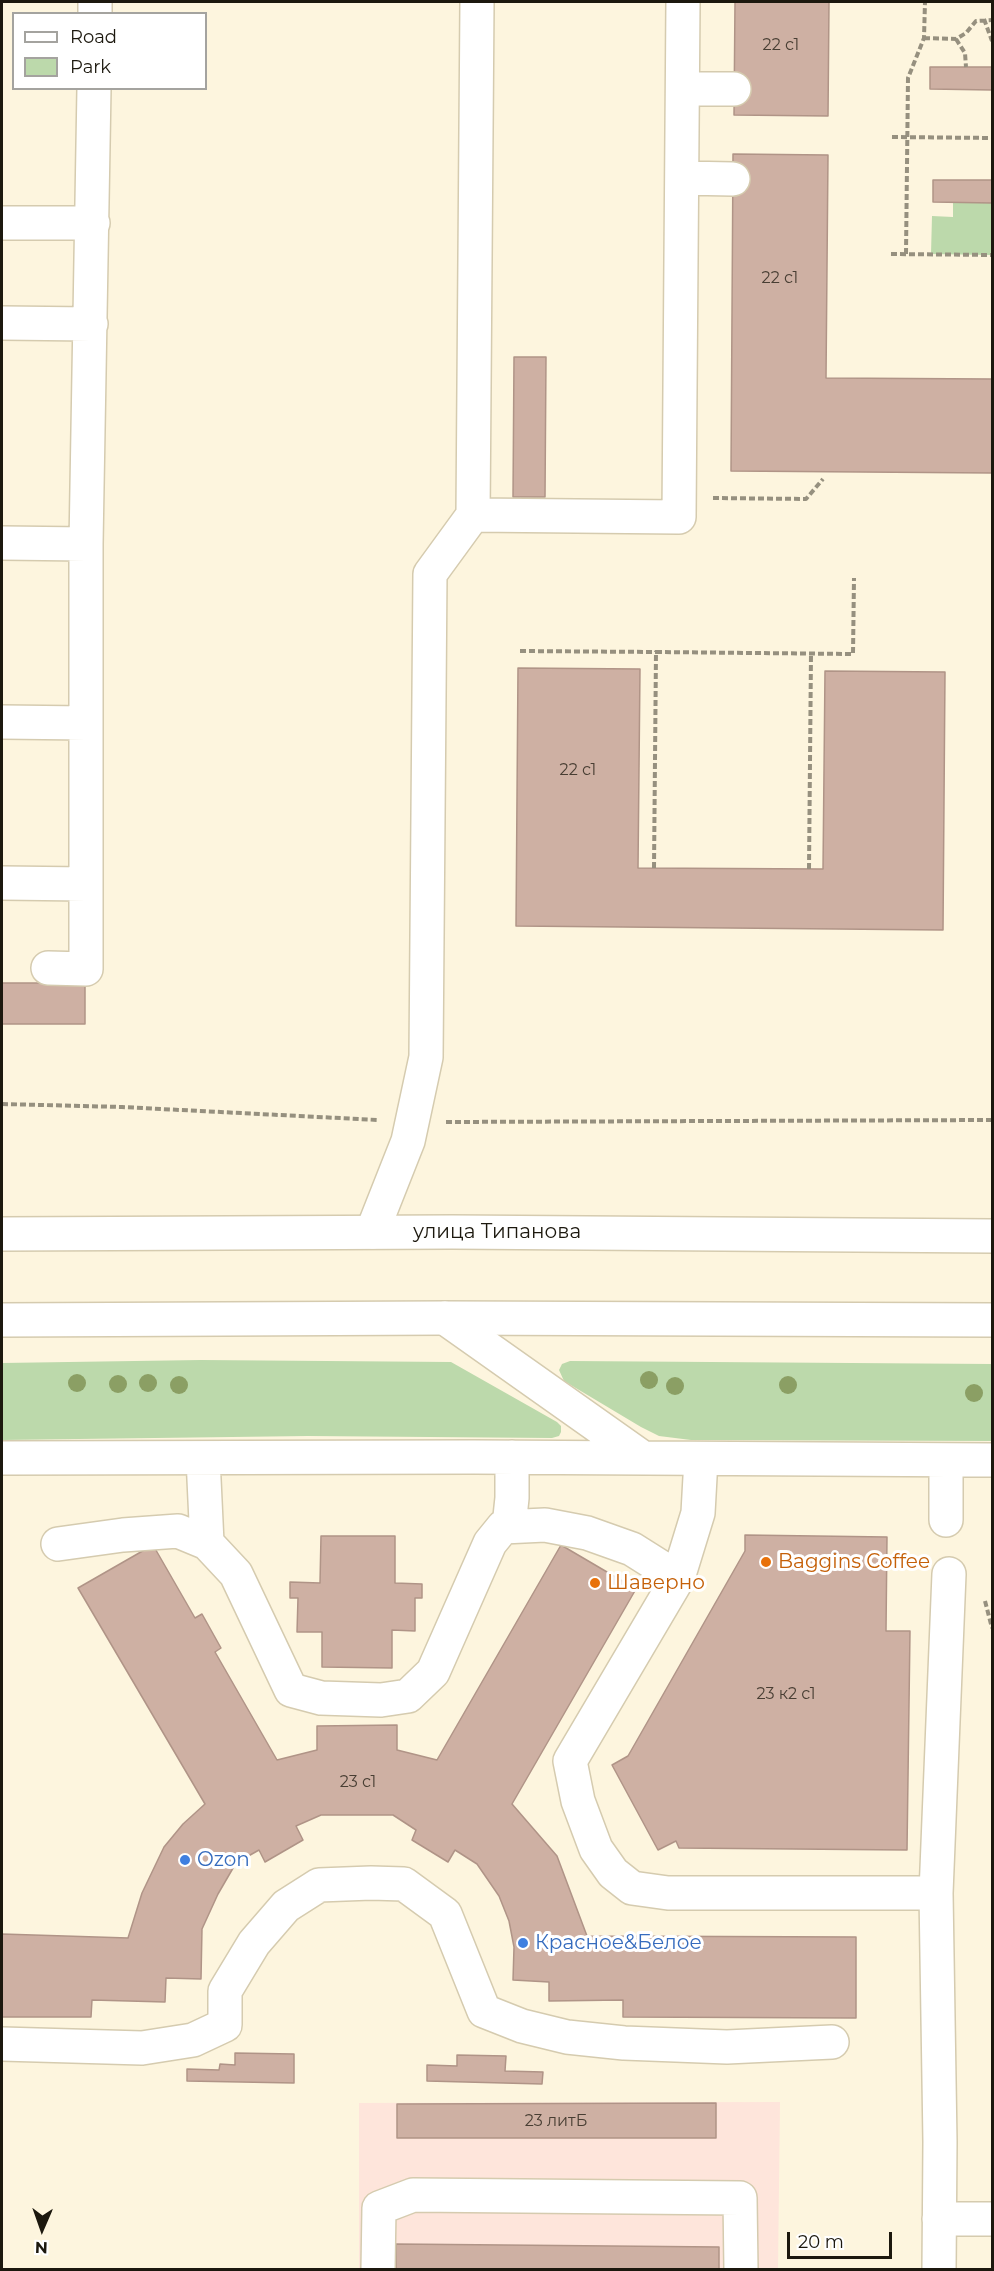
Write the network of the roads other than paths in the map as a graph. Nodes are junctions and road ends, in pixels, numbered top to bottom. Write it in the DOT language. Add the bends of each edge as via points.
graph roads {
  1 [pos="477,2"];
  2 [pos="683,2"];
  3 [pos="683,89"];
  4 [pos="734,89"];
  5 [pos="94,90"];
  6 [pos="682,178"];
  7 [pos="733,179"];
  8 [pos="2,223"];
  9 [pos="93,223"];
  10 [pos="2,323"];
  11 [pos="91,324"];
  12 [pos="473,515"];
  13 [pos="2,543"];
  14 [pos="86,544"];
  15 [pos="2,722"];
  16 [pos="86,723"];
  17 [pos="2,883"];
  18 [pos="86,884"];
  19 [pos="48,968"];
  20 [pos="372,1232"];
  21 [pos="2,1234"];
  22 [pos="993,1236"];
  23 [pos="445,1318"];
  24 [pos="2,1320"];
  25 [pos="993,1320"];
  26 [pos="512,1457"];
  27 [pos="2,1458"];
  28 [pos="203,1458"];
  29 [pos="642,1458"];
  30 [pos="701,1459"];
  31 [pos="946,1460"];
  32 [pos="993,1460"];
  33 [pos="946,1520"];
  34 [pos="508,1526"];
  35 [pos="207,1543"];
  36 [pos="58,1545"];
  37 [pos="949,1574"];
  38 [pos="678,1578"];
  39 [pos="936,1893"];
  40 [pos="832,2042"];
  41 [pos="2,2044"];
  42 [pos="939,2219"];
  43 [pos="993,2219"];
  44 [pos="378,2270"];
  45 [pos="741,2270"];
  46 [pos="939,2270"];
  1 -- 12 [label="main road"];
  2 -- 3 [label="main road"];
  3 -- 4 [label="main road"];
  3 -- 6 [label="main road"];
  5 -- 9 [label="main road"];
  6 -- 7 [label="main road"];
  6 -- 12 [label="main road" via="679,516"];
  8 -- 9 [label="main road"];
  9 -- 11 [label="main road"];
  10 -- 11 [label="main road"];
  11 -- 14 [label="main road"];
  12 -- 20 [label="main road" via="430,574 426,1056 408,1141"];
  13 -- 14 [label="main road"];
  14 -- 16 [label="main road"];
  15 -- 16 [label="main road"];
  16 -- 18 [label="main road"];
  17 -- 18 [label="main road"];
  18 -- 19 [label="main road" via="86,969"];
  20 -- 21 [label="main road, улица Типанова"];
  20 -- 22 [label="main road, улица Типанова"];
  23 -- 24 [label="main road"];
  23 -- 25 [label="main road"];
  23 -- 29 [label="main road"];
  26 -- 28 [label="main road"];
  26 -- 29 [label="main road"];
  26 -- 34 [label="main road"];
  27 -- 28 [label="main road"];
  28 -- 35 [label="main road"];
  29 -- 30 [label="main road"];
  30 -- 31 [label="main road"];
  30 -- 38 [label="main road" via="698,1513"];
  31 -- 32 [label="main road"];
  31 -- 33 [label="main road"];
  34 -- 35 [label="main road" via="490,1543 433,1672 408,1696 381,1700 321,1698 291,1690 236,1574"];
  34 -- 38 [label="main road" via="545,1525 587,1533 632,1549"];
  35 -- 36 [label="main road" via="178,1531"];
  37 -- 39 [label="main road"];
  38 -- 39 [label="main road" via="570,1761 578,1801 596,1849 613,1873 632,1887 668,1893"];
  39 -- 42 [label="main road"];
  40 -- 41 [label="main road" via="727,2047 624,2043 567,2037 522,2026 484,2011 445,1914 404,1884 371,1883 319,1885 286,1906 254,1943 225,1991 225,2025 193,2040 142,2048"];
  42 -- 43 [label="main road"];
  42 -- 46 [label="main road"];
  44 -- 45 [label="main road" via="378,2208 412,2195 740,2198"];
}
